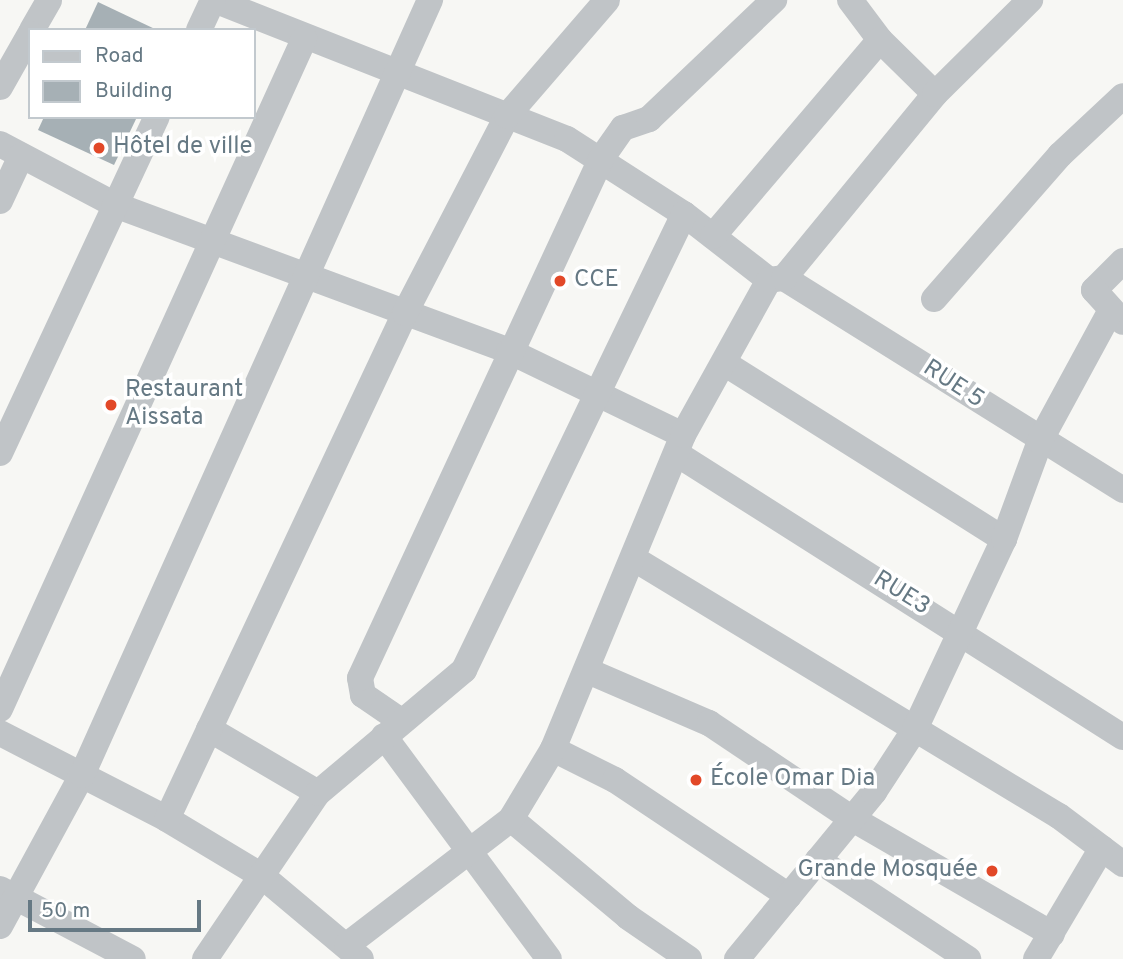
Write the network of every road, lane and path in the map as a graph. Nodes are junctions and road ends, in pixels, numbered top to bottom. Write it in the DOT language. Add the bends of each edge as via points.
graph roads {
  1 [pos="49,0"];
  2 [pos="213,0"];
  3 [pos="430,0"];
  4 [pos="607,0"];
  5 [pos="774,0"];
  6 [pos="850,0"];
  7 [pos="1030,0"];
  8 [pos="33,28"];
  9 [pos="200,28"];
  10 [pos="28,38"];
  11 [pos="304,39"];
  12 [pos="880,40"];
  13 [pos="397,74"];
  14 [pos="1,85"];
  15 [pos="935,94"];
  16 [pos="1123,96"];
  17 [pos="507,116"];
  18 [pos="156,119"];
  19 [pos="11,150"];
  20 [pos="601,159"];
  21 [pos="0,201"];
  22 [pos="115,205"];
  23 [pos="684,214"];
  24 [pos="713,236"];
  25 [pos="209,242"];
  26 [pos="1123,261"];
  27 [pos="302,276"];
  28 [pos="777,279"];
  29 [pos="934,299"];
  30 [pos="405,313"];
  31 [pos="1117,317"];
  32 [pos="509,351"];
  33 [pos="724,363"];
  34 [pos="601,393"];
  35 [pos="1040,441"];
  36 [pos="680,444"];
  37 [pos="0,453"];
  38 [pos="1123,490"];
  39 [pos="1004,539"];
  40 [pos="636,560"];
  41 [pos="961,631"];
  42 [pos="588,671"];
  43 [pos="0,709"];
  44 [pos="209,729"];
  45 [pos="392,729"];
  46 [pos="915,729"];
  47 [pos="0,733"];
  48 [pos="1123,737"];
  49 [pos="553,749"];
  50 [pos="82,775"];
  51 [pos="318,793"];
  52 [pos="851,818"];
  53 [pos="167,819"];
  54 [pos="511,819"];
  55 [pos="471,850"];
  56 [pos="1113,856"];
  57 [pos="818,860"];
  58 [pos="262,876"];
  59 [pos="9,894"];
  60 [pos="789,896"];
  61 [pos="0,926"];
  62 [pos="1052,934"];
  63 [pos="354,952"];
  64 [pos="543,957"];
  65 [pos="133,959"];
  66 [pos="205,959"];
  67 [pos="689,959"];
  68 [pos="737,959"];
  69 [pos="968,959"];
  70 [pos="1035,959"];
  1 -- 8 [label="street"];
  2 -- 9 [label="street"];
  2 -- 11 [label="street, RUE 5"];
  3 -- 13 [label="street"];
  4 -- 17 [label="street"];
  5 -- 20 [label="street" via="649,119 623,128"];
  6 -- 12 [label="street"];
  7 -- 15 [label="street"];
  10 -- 14 [label="street"];
  11 -- 13 [label="street, RUE 5"];
  11 -- 25 [label="street"];
  12 -- 15 [label="street"];
  12 -- 24 [label="street"];
  13 -- 17 [label="street, RUE 5"];
  13 -- 27 [label="street"];
  15 -- 28 [label="street"];
  16 -- 29 [label="street" via="1060,155"];
  17 -- 20 [label="street, RUE 5"];
  17 -- 30 [label="street"];
  18 -- 22 [label="street"];
  19 -- 21 [label="street"];
  19 -- 22 [label="street, RUE3"];
  20 -- 23 [label="street, RUE 5"];
  20 -- 32 [label="street"];
  22 -- 25 [label="street, RUE3"];
  22 -- 37 [label="street"];
  23 -- 24 [label="street, RUE 5"];
  23 -- 34 [label="street"];
  24 -- 28 [label="street, RUE 5"];
  25 -- 27 [label="street, RUE3"];
  25 -- 43 [label="street"];
  26 -- 31 [label="street" via="1094,290"];
  27 -- 30 [label="street, RUE3"];
  27 -- 50 [label="street"];
  28 -- 33 [label="street"];
  28 -- 35 [label="street, RUE 5"];
  30 -- 32 [label="street, RUE3"];
  30 -- 44 [label="street"];
  31 -- 35 [label="street"];
  32 -- 34 [label="street, RUE3"];
  32 -- 45 [label="street" via="360,678 363,695"];
  33 -- 36 [label="street"];
  33 -- 39 [label="street"];
  34 -- 36 [label="street, RUE3"];
  34 -- 45 [label="street" via="464,670"];
  35 -- 38 [label="street, RUE 5"];
  35 -- 39 [label="street"];
  36 -- 40 [label="street"];
  36 -- 41 [label="street, RUE3"];
  39 -- 41 [label="street"];
  40 -- 42 [label="street"];
  40 -- 46 [label="street"];
  41 -- 46 [label="street"];
  41 -- 48 [label="street, RUE3"];
  42 -- 49 [label="street"];
  42 -- 52 [label="street" via="709,723"];
  44 -- 51 [label="street"];
  44 -- 53 [label="street"];
  45 -- 51 [label="street"];
  45 -- 55 [label="street"];
  46 -- 52 [label="street"];
  46 -- 56 [label="street"];
  47 -- 50 [label="street"];
  49 -- 54 [label="street"];
  49 -- 60 [label="street" via="615,780"];
  50 -- 53 [label="street"];
  50 -- 59 [label="street"];
  51 -- 58 [label="street"];
  52 -- 57 [label="street"];
  52 -- 62 [label="street"];
  53 -- 58 [label="street"];
  54 -- 55 [label="street"];
  54 -- 67 [label="street" via="628,917"];
  55 -- 63 [label="street"];
  55 -- 64 [label="street"];
  56 -- 62 [label="street"];
  57 -- 60 [label="street"];
  57 -- 69 [label="street"];
  58 -- 63 [label="street"];
  58 -- 66 [label="street"];
  59 -- 61 [label="street"];
  59 -- 65 [label="street"];
  60 -- 68 [label="street"];
  62 -- 70 [label="street"];
}
